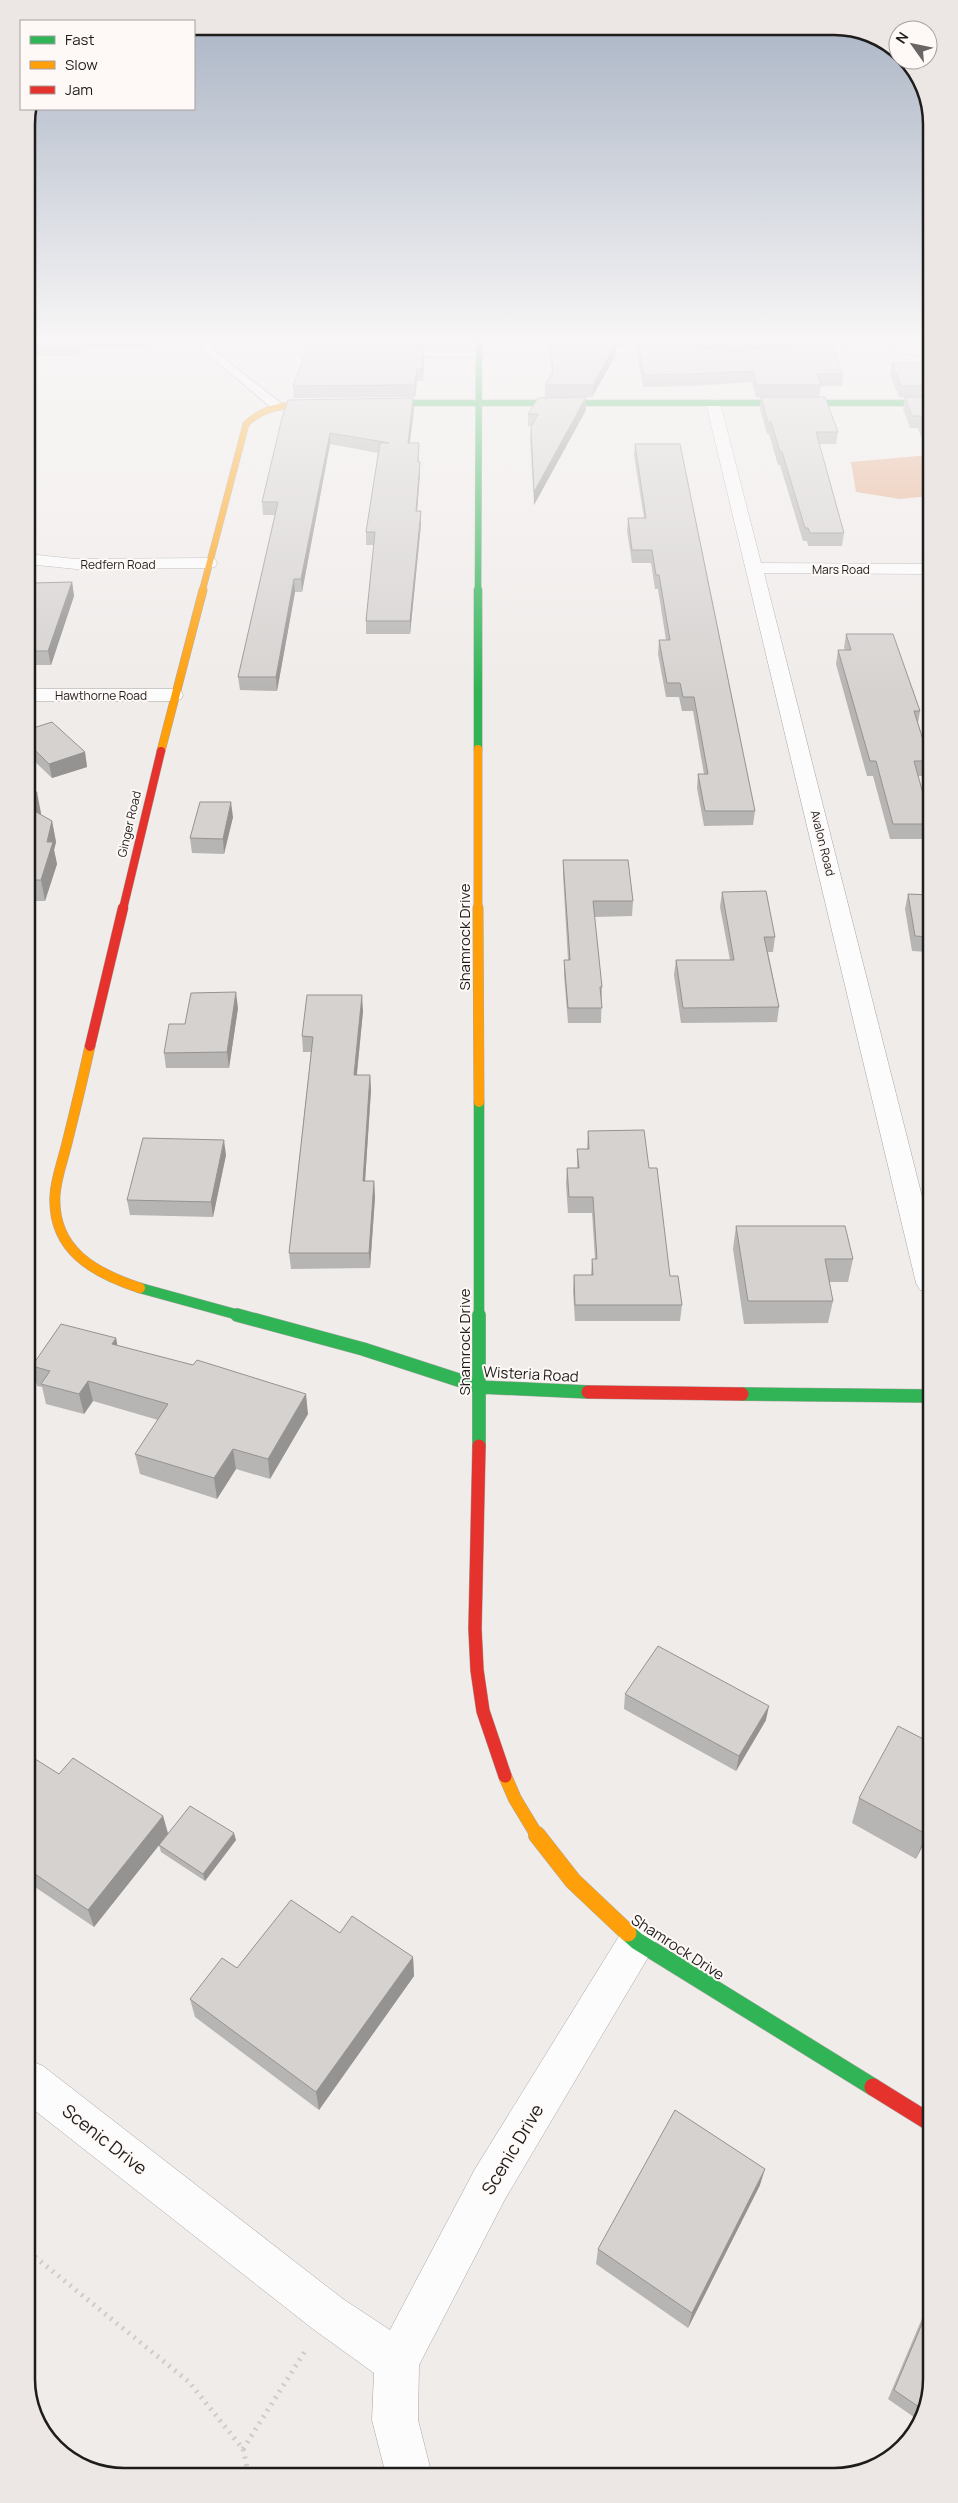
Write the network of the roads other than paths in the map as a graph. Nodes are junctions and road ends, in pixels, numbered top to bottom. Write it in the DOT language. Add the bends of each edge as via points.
graph roads {
  1 [pos="236,460"];
  2 [pos="478,460"];
  3 [pos="727,460"];
  4 [pos="35,560"];
  5 [pos="209,563"];
  6 [pos="754,568"];
  7 [pos="923,569"];
  8 [pos="35,695"];
  9 [pos="174,696"];
  10 [pos="67,1246"];
  11 [pos="923,1254"];
  12 [pos="480,1387"];
  13 [pos="923,1396"];
  14 [pos="637,1941"];
  15 [pos="35,2085"];
  16 [pos="923,2119"];
  17 [pos="397,2362"];
  18 [pos="407,2468"];
  1 -- 5 [label="street, Ginger Road"];
  2 -- 12 [label="street, Shamrock Drive"];
  3 -- 6 [label="street, Avalon Road"];
  4 -- 5 [label="street, Redfern Road" via="76,564"];
  5 -- 9 [label="street, Ginger Road"];
  6 -- 7 [label="street, Mars Road"];
  6 -- 11 [label="street, Avalon Road"];
  8 -- 9 [label="street, Hawthorne Road"];
  9 -- 10 [label="street, Ginger Road" via="55,1193 53,1212"];
  10 -- 12 [label="street, Wisteria Road" via="93,1270 120,1283 363,1349"];
  12 -- 13 [label="street, Wisteria Road" via="590,1392"];
  12 -- 14 [label="street, Shamrock Drive" via="477,1646 482,1708 510,1788 535,1831 564,1872 599,1910"];
  14 -- 16 [label="street, Shamrock Drive"];
  14 -- 17 [label="street, Scenic Drive" via="490,2184"];
  15 -- 17 [label="street, Scenic Drive" via="328,2314"];
  17 -- 18 [label="street, Scenic Drive" via="395,2420"];
}
